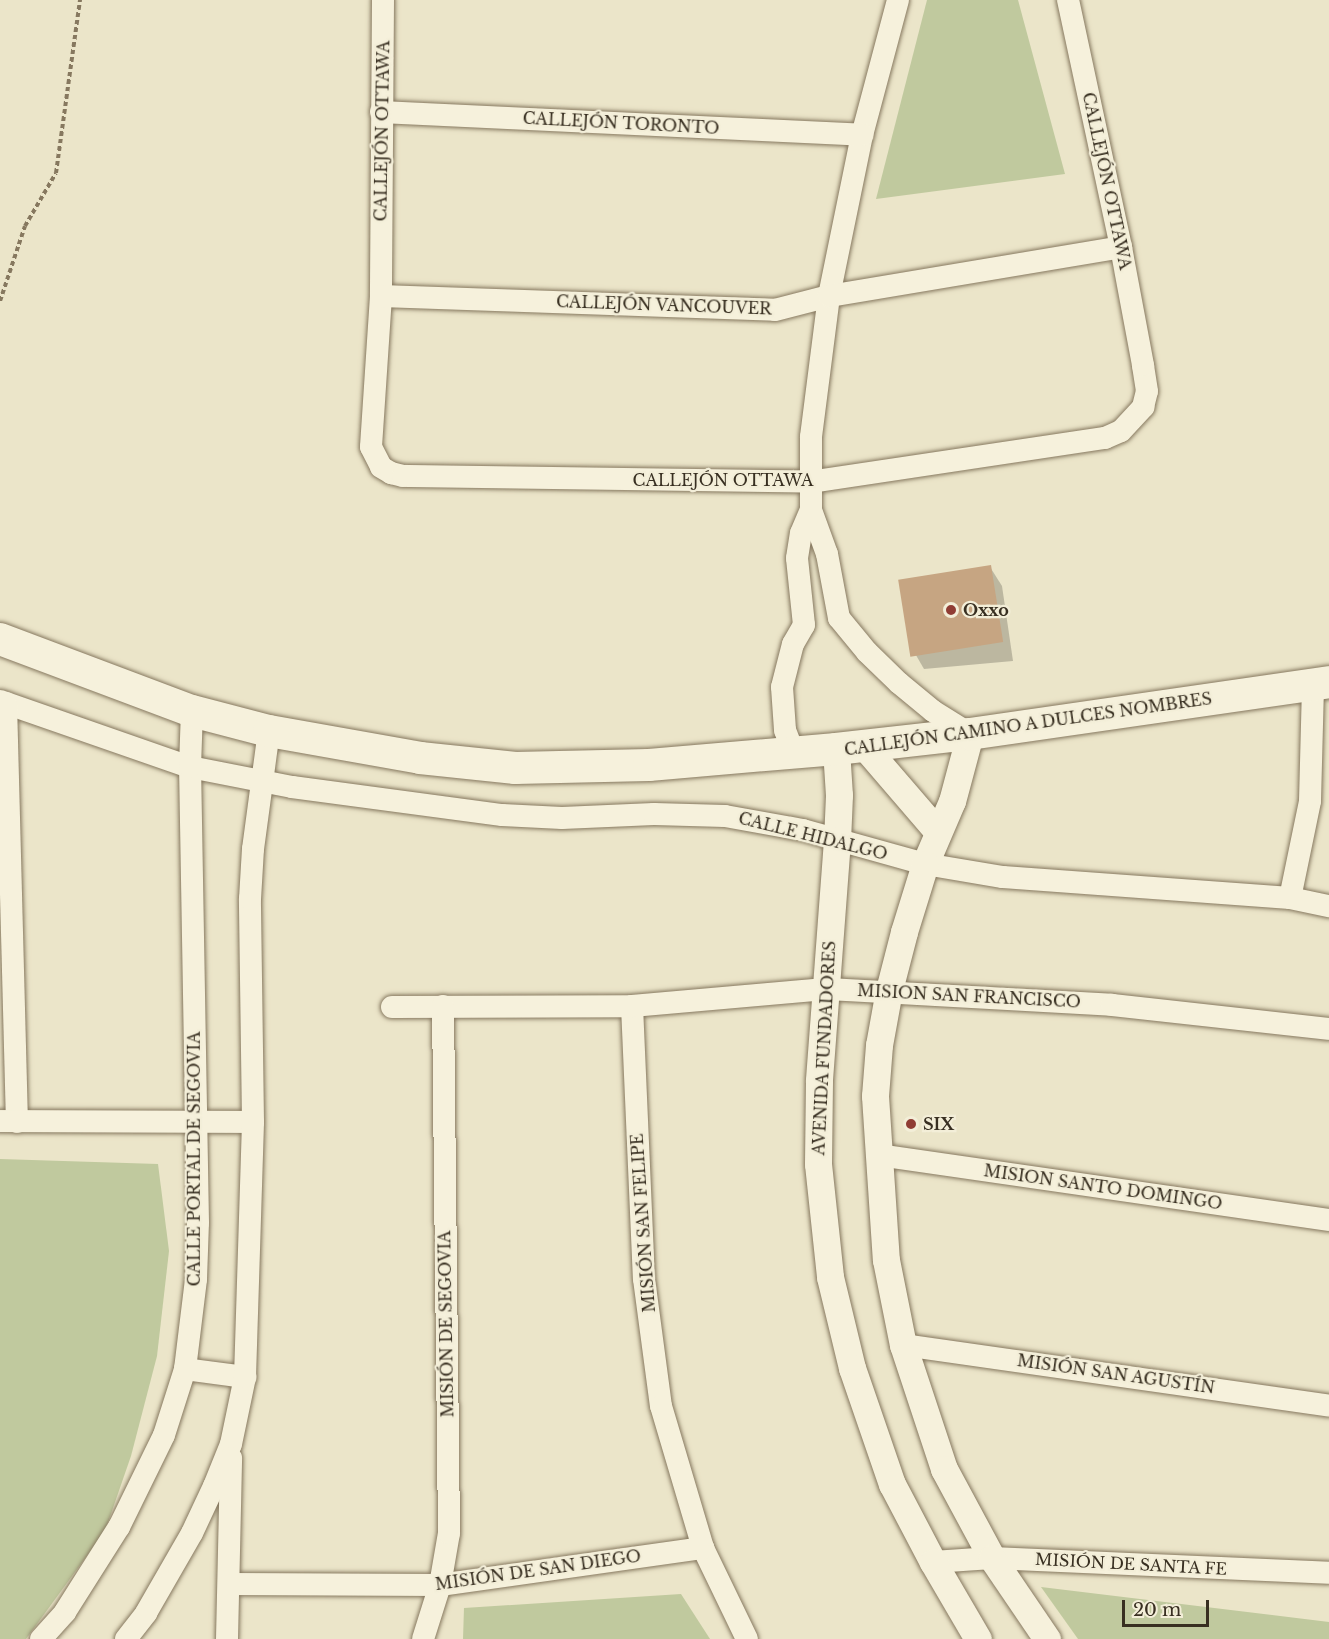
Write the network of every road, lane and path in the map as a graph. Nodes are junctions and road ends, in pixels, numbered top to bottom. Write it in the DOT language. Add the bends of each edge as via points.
graph roads {
  1 [pos="80,0"];
  2 [pos="383,0"];
  3 [pos="898,0"];
  4 [pos="1068,0"];
  5 [pos="381,112"];
  6 [pos="862,135"];
  7 [pos="1122,247"];
  8 [pos="381,296"];
  9 [pos="829,296"];
  10 [pos="0,301"];
  11 [pos="810,482"];
  12 [pos="811,510"];
  13 [pos="839,618"];
  14 [pos="804,625"];
  15 [pos="0,639"];
  16 [pos="1321,683"];
  17 [pos="3,702"];
  18 [pos="192,711"];
  19 [pos="269,731"];
  20 [pos="970,734"];
  21 [pos="850,748"];
  22 [pos="793,751"];
  23 [pos="190,767"];
  24 [pos="261,782"];
  25 [pos="938,832"];
  26 [pos="837,840"];
  27 [pos="925,864"];
  28 [pos="1290,898"];
  29 [pos="1329,906"];
  30 [pos="828,989"];
  31 [pos="889,990"];
  32 [pos="443,1006"];
  33 [pos="632,1006"];
  34 [pos="392,1007"];
  35 [pos="1329,1029"];
  36 [pos="8,1122"];
  37 [pos="195,1122"];
  38 [pos="253,1122"];
  39 [pos="878,1155"];
  40 [pos="1329,1220"];
  41 [pos="903,1345"];
  42 [pos="185,1370"];
  43 [pos="245,1377"];
  44 [pos="1329,1406"];
  45 [pos="231,1444"];
  46 [pos="703,1548"];
  47 [pos="992,1558"];
  48 [pos="933,1562"];
  49 [pos="1329,1573"];
  50 [pos="229,1584"];
  51 [pos="440,1585"];
  52 [pos="41,1639"];
  53 [pos="126,1639"];
  54 [pos="227,1639"];
  55 [pos="423,1639"];
  56 [pos="747,1639"];
  57 [pos="978,1639"];
  58 [pos="1047,1639"];
  1 -- 10 [label="path" via="56,173 24,226"];
  2 -- 5 [label="street, CALLEJÓN OTTAWA"];
  3 -- 6 [label="street"];
  4 -- 7 [label="street, CALLEJÓN OTTAWA"];
  5 -- 6 [label="street, CALLEJÓN TORONTO"];
  5 -- 8 [label="street, CALLEJÓN OTTAWA"];
  6 -- 9 [label="street"];
  7 -- 9 [label="street, CALLEJÓN VANCOUVER"];
  7 -- 11 [label="street, CALLEJÓN OTTAWA" via="1147,391 1143,407 1121,430 1106,438"];
  8 -- 9 [label="street, CALLEJÓN VANCOUVER" via="776,310"];
  8 -- 11 [label="street, CALLEJÓN OTTAWA" via="371,447 374,458 391,473"];
  9 -- 11 [label="street" via="811,437"];
  11 -- 12 [label="street"];
  12 -- 13 [label="street" via="827,554"];
  12 -- 14 [label="street" via="801,533 797,558"];
  13 -- 14 [label="street"];
  13 -- 20 [label="street" via="898,683"];
  14 -- 22 [label="street" via="793,644 782,687 784,720"];
  15 -- 18 [label="main road, CALLEJÓN CAMINO A DULCES NOMBRES"];
  16 -- 20 [label="main road, CALLEJÓN CAMINO A DULCES NOMBRES"];
  16 -- 28 [label="street" via="1310,801"];
  17 -- 23 [label="street, CALLE HIDALGO"];
  17 -- 36 [label="street"];
  18 -- 19 [label="main road, CALLEJÓN CAMINO A DULCES NOMBRES"];
  18 -- 23 [label="street, CALLE PORTAL DE SEGOVIA"];
  19 -- 22 [label="main road, CALLEJÓN CAMINO A DULCES NOMBRES" via="420,758 515,768 650,765"];
  19 -- 24 [label="street"];
  20 -- 21 [label="main road, CALLEJÓN CAMINO A DULCES NOMBRES"];
  20 -- 25 [label="street"];
  21 -- 22 [label="main road, CALLEJÓN CAMINO A DULCES NOMBRES"];
  21 -- 25 [label="street"];
  21 -- 26 [label="street, AVENIDA FUNDADORES" via="839,795"];
  23 -- 24 [label="street, CALLE HIDALGO"];
  23 -- 37 [label="street, CALLE PORTAL DE SEGOVIA"];
  24 -- 26 [label="street, CALLE HIDALGO" via="502,815 725,816"];
  24 -- 38 [label="street" via="250,899"];
  25 -- 27 [label="street"];
  26 -- 27 [label="street, CALLE HIDALGO"];
  26 -- 30 [label="street, AVENIDA FUNDADORES"];
  27 -- 28 [label="street, CALLE HIDALGO" via="1003,877"];
  27 -- 31 [label="street"];
  28 -- 29 [label="street, CALLE HIDALGO"];
  30 -- 31 [label="street, MISION SAN FRANCISCO"];
  30 -- 33 [label="street, MISION SAN FRANCISCO"];
  30 -- 48 [label="street, AVENIDA FUNDADORES" via="819,1081 818,1164 830,1277 852,1368 892,1484"];
  31 -- 35 [label="street, MISION SAN FRANCISCO" via="1112,1005"];
  31 -- 39 [label="street" via="875,1096"];
  32 -- 33 [label="street, MISION SAN FRANCISCO"];
  32 -- 34 [label="street, MISION SAN FRANCISCO"];
  32 -- 51 [label="street, MISIÓN DE SEGOVIA" via="449,1533"];
  33 -- 46 [label="street, MISIÓN SAN FELIPE" via="644,1279 661,1406"];
  36 -- 37 [label="street"];
  37 -- 38 [label="street"];
  37 -- 42 [label="street, CALLE PORTAL DE SEGOVIA" via="196,1279"];
  38 -- 43 [label="street"];
  39 -- 40 [label="street, MISION SANTO DOMINGO"];
  39 -- 41 [label="street" via="886,1260"];
  41 -- 44 [label="street, MISIÓN SAN AGUSTÍN"];
  41 -- 47 [label="street" via="944,1469"];
  42 -- 43 [label="street"];
  42 -- 52 [label="street, CALLE PORTAL DE SEGOVIA" via="164,1435 119,1527 65,1612"];
  43 -- 45 [label="street"];
  45 -- 50 [label="street"];
  45 -- 53 [label="street" via="192,1533 146,1613"];
  46 -- 51 [label="street, MISIÓN DE SAN DIEGO"];
  46 -- 56 [label="street, MISIÓN SAN FELIPE"];
  47 -- 48 [label="street, MISIÓN DE SANTA FE"];
  47 -- 49 [label="street, MISIÓN DE SANTA FE"];
  47 -- 58 [label="street"];
  48 -- 57 [label="street, AVENIDA FUNDADORES"];
  50 -- 51 [label="street, MISIÓN DE SAN DIEGO"];
  50 -- 54 [label="street"];
  51 -- 55 [label="street, MISIÓN DE SEGOVIA"];
}
